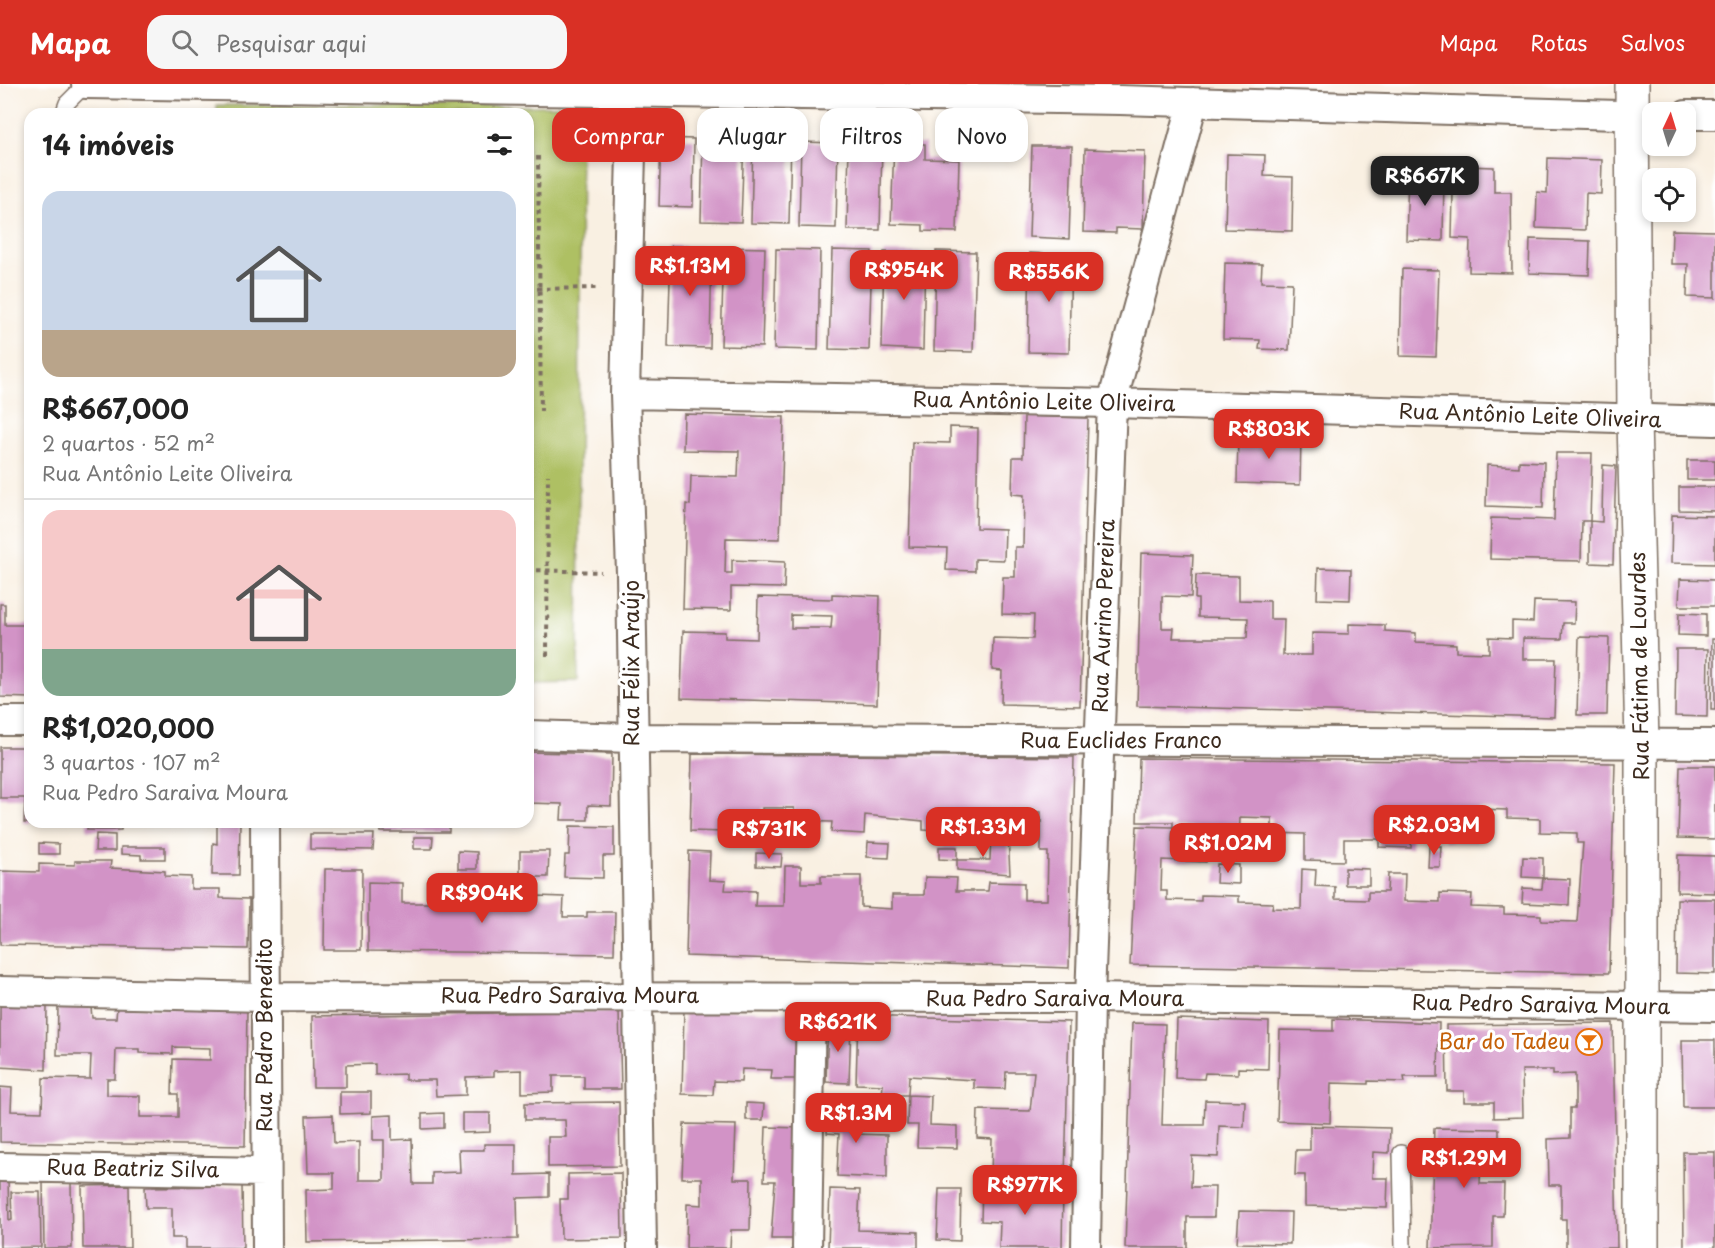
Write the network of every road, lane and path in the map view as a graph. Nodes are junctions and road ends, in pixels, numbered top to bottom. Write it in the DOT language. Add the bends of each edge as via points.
graph roads {
  1 [pos="86,84"];
  2 [pos="1632,84"];
  3 [pos="605,88"];
  4 [pos="1193,102"];
  5 [pos="65,108"];
  6 [pos="1715,115"];
  7 [pos="1642,116"];
  8 [pos="1696,116"];
  9 [pos="538,156"];
  10 [pos="627,288"];
  11 [pos="534,289"];
  12 [pos="540,289"];
  13 [pos="625,394"];
  14 [pos="1112,403"];
  15 [pos="541,411"];
  16 [pos="1634,420"];
  17 [pos="1715,421"];
  18 [pos="548,475"];
  19 [pos="534,570"];
  20 [pos="547,570"];
  21 [pos="632,573"];
  22 [pos="547,656"];
  23 [pos="0,720"];
  24 [pos="24,721"];
  25 [pos="534,735"];
  26 [pos="632,738"];
  27 [pos="1100,741"];
  28 [pos="1642,743"];
  29 [pos="1715,744"];
  30 [pos="265,828"];
  31 [pos="0,991"];
  32 [pos="637,996"];
  33 [pos="264,997"];
  34 [pos="810,998"];
  35 [pos="1090,998"];
  36 [pos="1643,1007"];
  37 [pos="1715,1007"];
  38 [pos="1401,1153"];
  39 [pos="0,1167"];
  40 [pos="265,1172"];
  41 [pos="267,1248"];
  42 [pos="642,1248"];
  43 [pos="807,1248"];
  44 [pos="1086,1248"];
  45 [pos="1403,1248"];
  46 [pos="1642,1248"];
  1 -- 3 [label="street"];
  1 -- 5 [label="lane"];
  2 -- 7 [label="street, Rua Fátima de Lourdes"];
  3 -- 4 [label="street"];
  3 -- 10 [label="street, Rua Félix Araújo" via="623,121 631,153"];
  4 -- 7 [label="street"];
  4 -- 14 [label="street, Rua Aurino Pereira"];
  6 -- 8 [label="street"];
  7 -- 16 [label="street, Rua Fátima de Lourdes"];
  9 -- 12 [label="path"];
  10 -- 12 [label="path"];
  10 -- 13 [label="street, Rua Félix Araújo"];
  11 -- 12 [label="path"];
  12 -- 15 [label="path"];
  13 -- 14 [label="street, Rua Antônio Leite Oliveira"];
  13 -- 21 [label="street, Rua Félix Araújo"];
  14 -- 16 [label="street, Rua Antônio Leite Oliveira"];
  14 -- 27 [label="street, Rua Aurino Pereira"];
  16 -- 17 [label="street, Rua Antônio Leite Oliveira"];
  16 -- 28 [label="street, Rua Fátima de Lourdes"];
  18 -- 20 [label="path"];
  19 -- 20 [label="path"];
  20 -- 21 [label="path"];
  20 -- 22 [label="path"];
  21 -- 26 [label="street, Rua Félix Araújo"];
  23 -- 24 [label="street"];
  25 -- 26 [label="street, Rua Euclides Franco"];
  26 -- 27 [label="street, Rua Euclides Franco"];
  26 -- 32 [label="street, Rua Félix Araújo"];
  27 -- 28 [label="street, Rua Euclides Franco"];
  27 -- 35 [label="street, Rua Aurino Pereira"];
  28 -- 29 [label="street, Rua Euclides Franco"];
  28 -- 36 [label="street, Rua Fátima de Lourdes"];
  30 -- 33 [label="street, Rua Pedro Benedito"];
  31 -- 33 [label="street, Rua Pedro Saraiva Moura"];
  32 -- 33 [label="street, Rua Pedro Saraiva Moura"];
  32 -- 34 [label="street, Rua Pedro Saraiva Moura"];
  32 -- 42 [label="street, Rua Félix Araújo"];
  33 -- 40 [label="street, Rua Pedro Benedito"];
  34 -- 35 [label="street, Rua Pedro Saraiva Moura"];
  34 -- 43 [label="street"];
  35 -- 36 [label="street, Rua Pedro Saraiva Moura"];
  35 -- 44 [label="street, Rua Aurino Pereira"];
  36 -- 37 [label="street, Rua Pedro Saraiva Moura"];
  36 -- 46 [label="street, Rua Fátima de Lourdes"];
  38 -- 45 [label="lane"];
  39 -- 40 [label="street, Rua Beatriz Silva"];
  40 -- 41 [label="street, Rua Pedro Benedito"];
}
